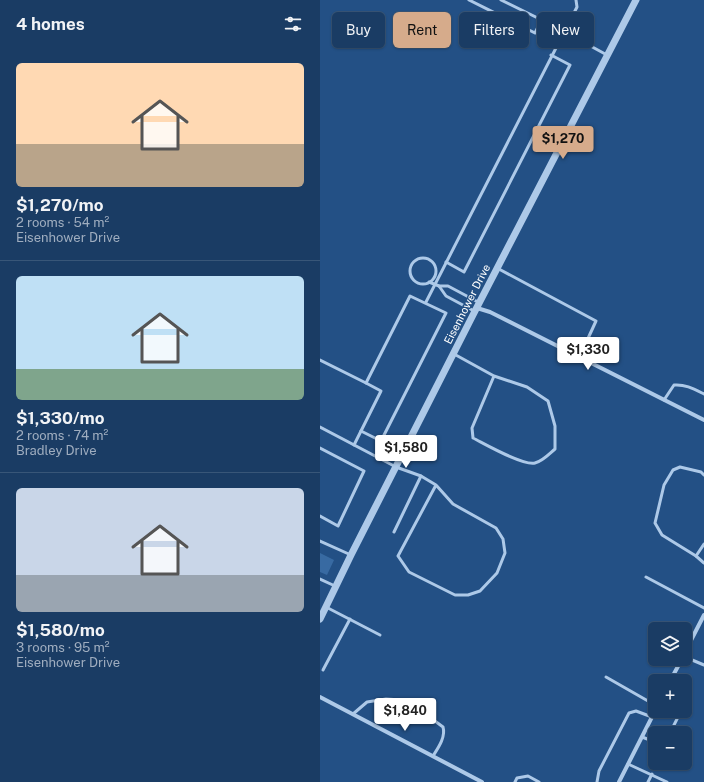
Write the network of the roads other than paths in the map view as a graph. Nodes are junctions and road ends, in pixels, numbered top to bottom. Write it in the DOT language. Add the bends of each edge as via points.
graph roads {
  1 [pos="469,0"];
  2 [pos="501,0"];
  3 [pos="576,0"];
  4 [pos="636,0"];
  5 [pos="574,12"];
  6 [pos="537,18"];
  7 [pos="537,30"];
  8 [pos="555,48"];
  9 [pos="594,48"];
  10 [pos="551,55"];
  11 [pos="607,55"];
  12 [pos="446,262"];
  13 [pos="497,268"];
  14 [pos="429,282"];
  15 [pos="435,284"];
  16 [pos="439,286"];
  17 [pos="426,302"];
  18 [pos="477,307"];
  19 [pos="454,354"];
  20 [pos="579,358"];
  21 [pos="320,360"];
  22 [pos="494,376"];
  23 [pos="366,383"];
  24 [pos="704,394"];
  25 [pos="664,400"];
  26 [pos="704,420"];
  27 [pos="320,427"];
  28 [pos="360,431"];
  29 [pos="354,445"];
  30 [pos="320,448"];
  31 [pos="396,466"];
  32 [pos="704,475"];
  33 [pos="421,476"];
  34 [pos="436,485"];
  35 [pos="320,516"];
  36 [pos="394,532"];
  37 [pos="320,541"];
  38 [pos="704,544"];
  39 [pos="351,555"];
  40 [pos="696,556"];
  41 [pos="704,563"];
  42 [pos="646,577"];
  43 [pos="320,579"];
  44 [pos="336,587"];
  45 [pos="326,607"];
  46 [pos="704,608"];
  47 [pos="704,615"];
  48 [pos="320,619"];
  49 [pos="350,619"];
  50 [pos="380,636"];
  51 [pos="692,638"];
  52 [pos="692,660"];
  53 [pos="704,665"];
  54 [pos="323,670"];
  55 [pos="606,677"];
  56 [pos="320,697"];
  57 [pos="648,701"];
  58 [pos="353,714"];
  59 [pos="648,716"];
  60 [pos="652,718"];
  61 [pos="642,737"];
  62 [pos="648,739"];
  63 [pos="433,756"];
  64 [pos="628,764"];
  65 [pos="652,774"];
  66 [pos="482,782"];
  67 [pos="515,782"];
  68 [pos="539,782"];
  69 [pos="597,782"];
  70 [pos="619,782"];
  71 [pos="648,782"];
  72 [pos="667,782"];
  1 -- 7 [label="lane" via="535,33"];
  2 -- 6 [label="lane"];
  3 -- 5 [label="lane"];
  4 -- 11 [label="street, Eisenhower Drive"];
  8 -- 10 [label="lane"];
  9 -- 11 [label="lane"];
  10 -- 12 [label="lane"];
  10 -- 12 [label="lane" via="570,65 464,272"];
  11 -- 13 [label="street, Eisenhower Drive"];
  12 -- 15 [label="lane"];
  13 -- 18 [label="street, Eisenhower Drive"];
  13 -- 20 [label="lane" via="596,321"];
  14 -- 14 [label="lane" via="435,277 433,263 426,258 418,259 411,265 410,273 414,280"];
  14 -- 15 [label="lane"];
  15 -- 16 [label="lane"];
  15 -- 17 [label="lane"];
  16 -- 18 [label="lane" via="448,286"];
  16 -- 18 [label="lane" via="446,296"];
  17 -- 23 [label="lane" via="410,296"];
  17 -- 28 [label="lane" via="446,313 381,441"];
  18 -- 19 [label="street, Eisenhower Drive"];
  18 -- 20 [label="street"];
  19 -- 22 [label="lane"];
  19 -- 31 [label="street, Eisenhower Drive"];
  20 -- 25 [label="street"];
  21 -- 23 [label="lane"];
  22 -- 22 [label="lane" via="472,428 473,438 519,461 534,464 546,458 555,449 555,426 548,401 527,387"];
  23 -- 28 [label="lane" via="381,391"];
  24 -- 25 [label="lane" via="691,387 674,385"];
  25 -- 26 [label="street"];
  27 -- 29 [label="lane"];
  28 -- 29 [label="lane"];
  29 -- 31 [label="lane"];
  30 -- 35 [label="lane" via="364,471 338,526"];
  31 -- 33 [label="lane"];
  31 -- 39 [label="street, Eisenhower Drive"];
  32 -- 40 [label="lane" via="680,467 673,470 664,485 654,523 662,535"];
  33 -- 34 [label="lane"];
  33 -- 36 [label="lane"];
  34 -- 34 [label="lane" via="398,556 409,572 455,595 468,595 480,591 497,573 505,554 503,539 496,528 454,504"];
  37 -- 39 [label="lane"];
  38 -- 40 [label="lane"];
  39 -- 44 [label="street, Eisenhower Drive"];
  40 -- 41 [label="lane"];
  42 -- 46 [label="lane"];
  43 -- 44 [label="lane"];
  44 -- 45 [label="street, Eisenhower Drive"];
  45 -- 48 [label="street, Eisenhower Drive"];
  45 -- 49 [label="lane"];
  47 -- 51 [label="street"];
  49 -- 50 [label="lane"];
  49 -- 54 [label="lane"];
  52 -- 53 [label="lane"];
  55 -- 57 [label="lane"];
  56 -- 58 [label="street"];
  58 -- 63 [label="street"];
  58 -- 63 [label="lane" via="367,702 386,699 401,700 416,707 443,727 441,742"];
  59 -- 69 [label="lane" via="636,711 629,713 599,771"];
  60 -- 61 [label="street"];
  61 -- 62 [label="lane"];
  61 -- 64 [label="street"];
  63 -- 66 [label="street"];
  64 -- 65 [label="lane"];
  64 -- 70 [label="street"];
  65 -- 71 [label="lane"];
  65 -- 72 [label="lane"];
  67 -- 68 [label="lane" via="517,778 528,776"];
}
